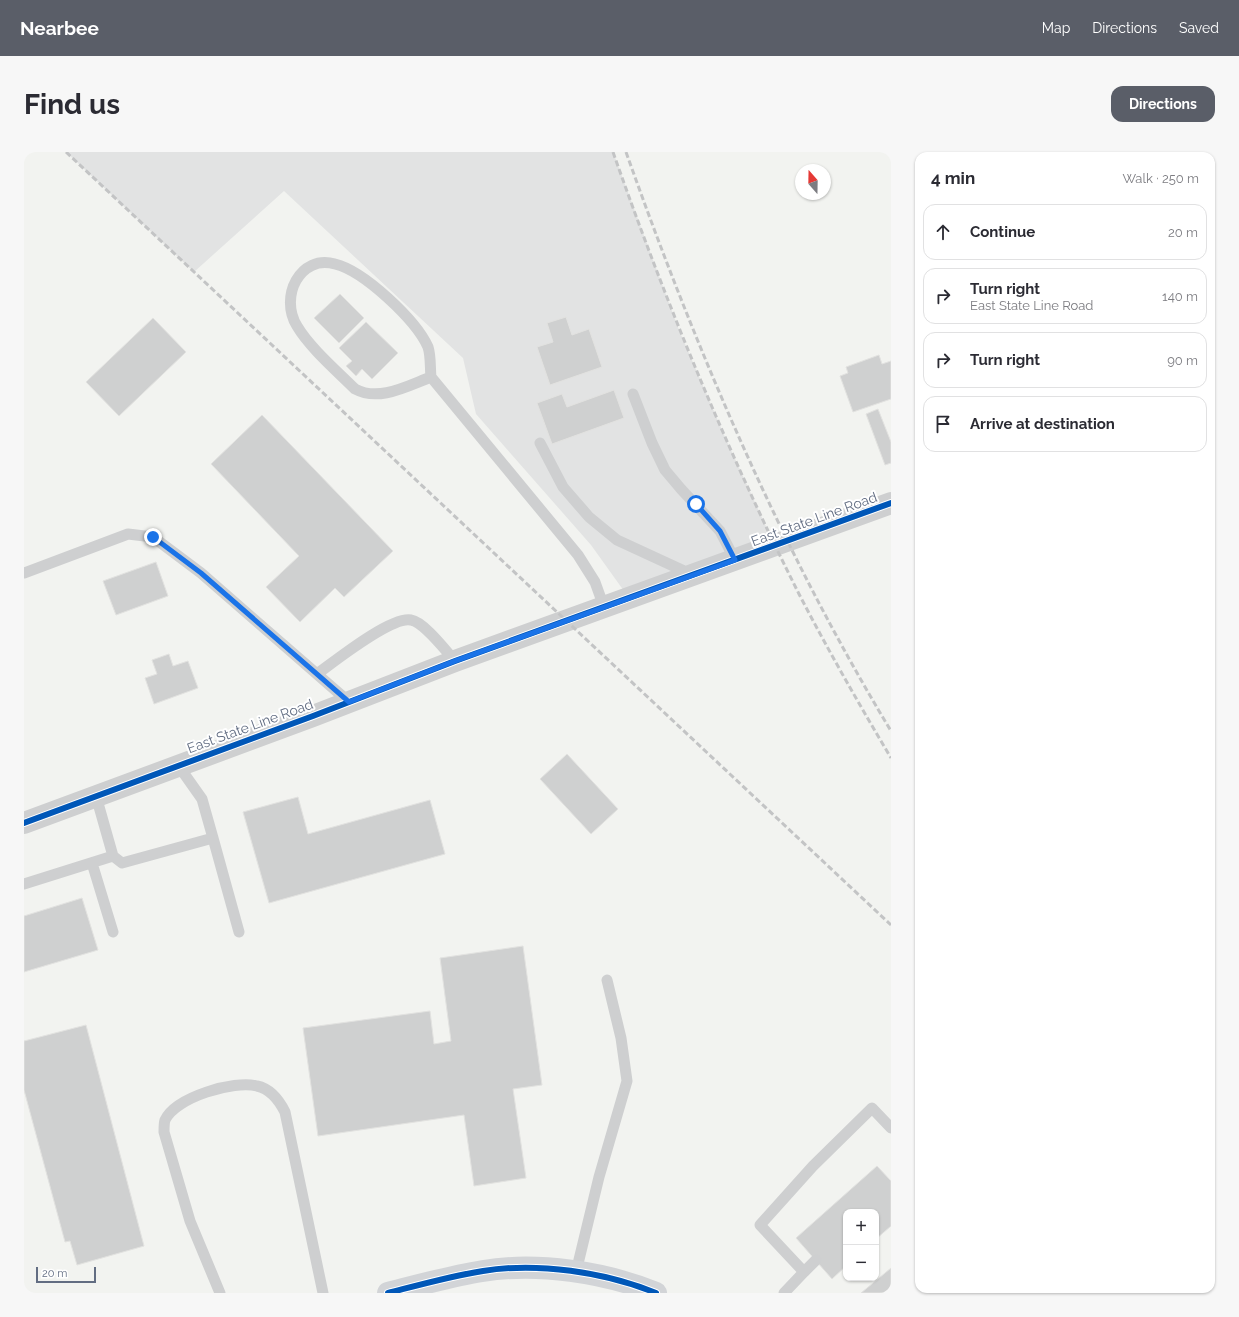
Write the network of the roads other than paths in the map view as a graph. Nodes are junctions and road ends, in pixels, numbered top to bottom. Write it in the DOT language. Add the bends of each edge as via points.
graph roads {
  1 [pos="431,377"];
  2 [pos="633,394"];
  3 [pos="540,443"];
  4 [pos="891,503"];
  5 [pos="735,560"];
  6 [pos="24,573"];
  7 [pos="688,576"];
  8 [pos="604,607"];
  9 [pos="455,661"];
  10 [pos="317,674"];
  11 [pos="349,702"];
  12 [pos="178,765"];
  13 [pos="96,796"];
  14 [pos="24,823"];
  15 [pos="213,838"];
  16 [pos="112,856"];
  17 [pos="92,863"];
  18 [pos="24,884"];
  19 [pos="113,932"];
  20 [pos="238,932"];
  21 [pos="607,980"];
  22 [pos="891,1128"];
  23 [pos="816,1260"];
  24 [pos="576,1272"];
  25 [pos="804,1272"];
  26 [pos="220,1293"];
  27 [pos="322,1293"];
  28 [pos="388,1293"];
  29 [pos="656,1293"];
  30 [pos="784,1293"];
  1 -- 1 [label="lane" via="429,349 422,335 394,304 352,270 334,263 321,263 312,266 296,281 289,303 297,326 355,389 364,394 384,394"];
  1 -- 8 [label="lane" via="578,555 595,582"];
  2 -- 5 [label="lane" via="652,443 666,470 720,531"];
  3 -- 7 [label="lane" via="563,487 589,517 617,540 682,570"];
  4 -- 5 [label="street, East State Line Road"];
  5 -- 7 [label="street, East State Line Road"];
  6 -- 10 [label="lane" via="128,534 153,537 201,573"];
  7 -- 8 [label="street, East State Line Road"];
  8 -- 9 [label="street, East State Line Road"];
  9 -- 10 [label="lane" via="422,626 411,620 399,620 385,626"];
  9 -- 11 [label="street, East State Line Road"];
  10 -- 11 [label="lane"];
  11 -- 12 [label="street, East State Line Road"];
  12 -- 13 [label="street, East State Line Road"];
  12 -- 15 [label="lane" via="202,799"];
  13 -- 14 [label="street, East State Line Road"];
  13 -- 16 [label="lane"];
  15 -- 16 [label="lane" via="122,863"];
  15 -- 20 [label="lane"];
  16 -- 17 [label="lane"];
  17 -- 18 [label="lane"];
  17 -- 19 [label="lane"];
  21 -- 24 [label="lane" via="621,1038 626,1081"];
  22 -- 25 [label="lane" via="872,1108 760,1225"];
  23 -- 25 [label="lane"];
  24 -- 28 [label="street" via="548,1268 484,1270"];
  24 -- 29 [label="street" via="611,1279"];
  25 -- 30 [label="lane"];
  26 -- 27 [label="lane" via="190,1220 164,1132 165,1120 175,1108 193,1098 239,1084 257,1086 271,1092 280,1101 285,1112"];
}
